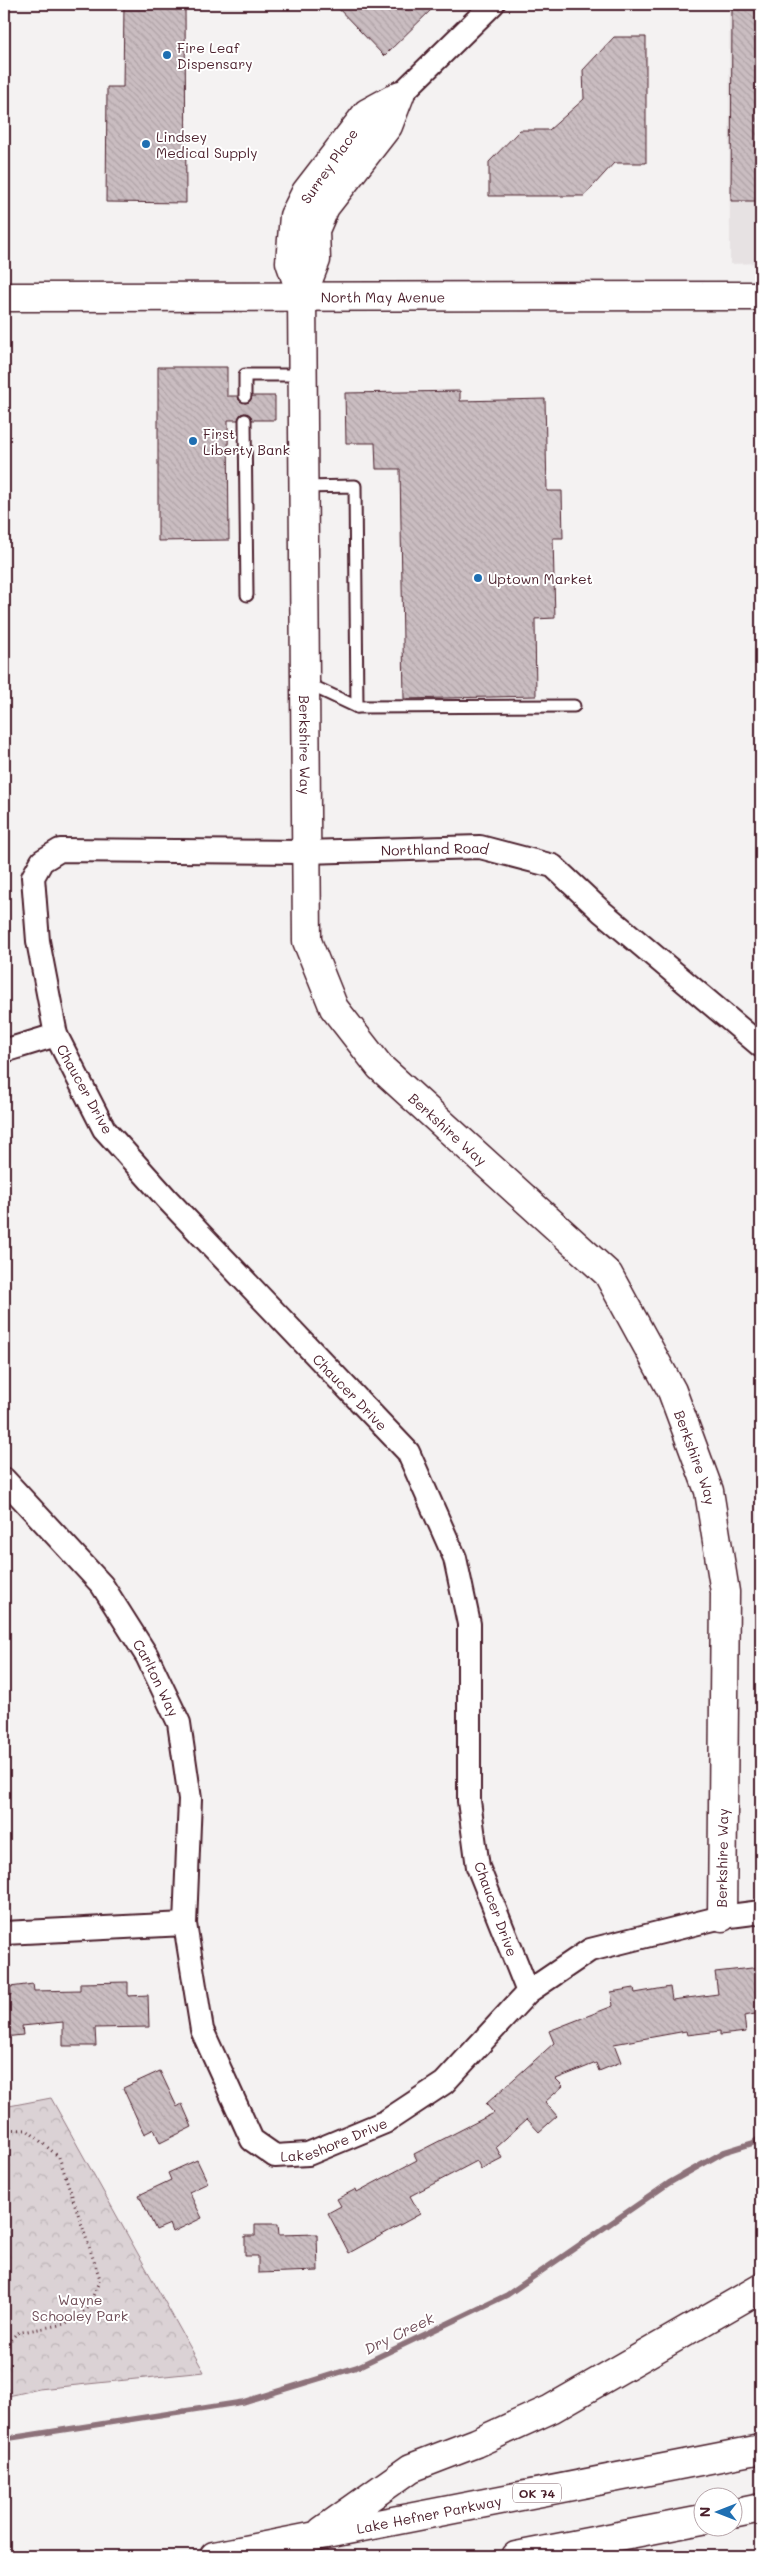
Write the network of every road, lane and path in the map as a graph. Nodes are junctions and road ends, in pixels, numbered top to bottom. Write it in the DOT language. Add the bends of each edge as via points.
graph roads {
  1 [pos="493,4"];
  2 [pos="400,96"];
  3 [pos="302,296"];
  4 [pos="761,296"];
  5 [pos="4,297"];
  6 [pos="302,375"];
  7 [pos="245,396"];
  8 [pos="245,420"];
  9 [pos="303,487"];
  10 [pos="247,595"];
  11 [pos="305,683"];
  12 [pos="574,706"];
  13 [pos="357,707"];
  14 [pos="304,852"];
  15 [pos="42,861"];
  16 [pos="56,1035"];
  17 [pos="761,1046"];
  18 [pos="4,1051"];
  19 [pos="4,1479"];
  20 [pos="761,1912"];
  21 [pos="722,1917"];
  22 [pos="185,1924"];
  23 [pos="4,1934"];
  24 [pos="528,1992"];
  25 [pos="4,2129"];
  26 [pos="761,2288"];
  27 [pos="4,2347"];
  28 [pos="761,2449"];
  29 [pos="761,2508"];
  30 [pos="742,2512"];
  31 [pos="692,2522"];
  32 [pos="314,2537"];
  33 [pos="214,2556"];
  34 [pos="516,2556"];
  1 -- 2 [label="street, Surrey Place"];
  2 -- 3 [label="main road, Surrey Place" via="367,113 306,192 294,216 290,262"];
  3 -- 4 [label="main road, North May Avenue"];
  3 -- 5 [label="main road, North May Avenue"];
  3 -- 6 [label="main road, Berkshire Way"];
  6 -- 7 [label="lane" via="245,375"];
  6 -- 9 [label="main road, Berkshire Way"];
  8 -- 10 [label="lane"];
  9 -- 11 [label="main road, Berkshire Way"];
  9 -- 13 [label="lane" via="355,486"];
  11 -- 13 [label="lane"];
  11 -- 14 [label="main road, Berkshire Way"];
  12 -- 13 [label="lane"];
  14 -- 15 [label="street, Northland Road" via="60,850"];
  14 -- 17 [label="street, Northland Road" via="480,847 553,866 601,912"];
  14 -- 21 [label="main road, Berkshire Way" via="307,941 334,1008 380,1068 608,1274 672,1391 709,1491 725,1592"];
  15 -- 16 [label="street, Chaucer Drive" via="33,877 38,941"];
  16 -- 18 [label="street"];
  16 -- 24 [label="street, Chaucer Drive" via="104,1129 408,1452 455,1558 469,1624 469,1801 478,1868"];
  19 -- 22 [label="street, Carlton Way" via="102,1585 147,1656 179,1723 190,1799"];
  20 -- 21 [label="street, Lakeshore Drive"];
  21 -- 24 [label="street, Lakeshore Drive" via="590,1950"];
  22 -- 23 [label="street"];
  22 -- 24 [label="street, Lakeshore Drive" via="202,2030 252,2140 275,2156 308,2154 385,2122 444,2083"];
  25 -- 27 [label="path" via="27,2130 59,2157 100,2279 88,2308 65,2324 16,2333"];
  26 -- 32 [label="main road" via="551,2409 411,2468"];
  28 -- 32 [label="main road, Lake Hefner Parkway / OK 74"];
  29 -- 30 [label="main road"];
  31 -- 34 [label="main road"];
  32 -- 33 [label="main road, Lake Hefner Parkway / OK 74"];
}
